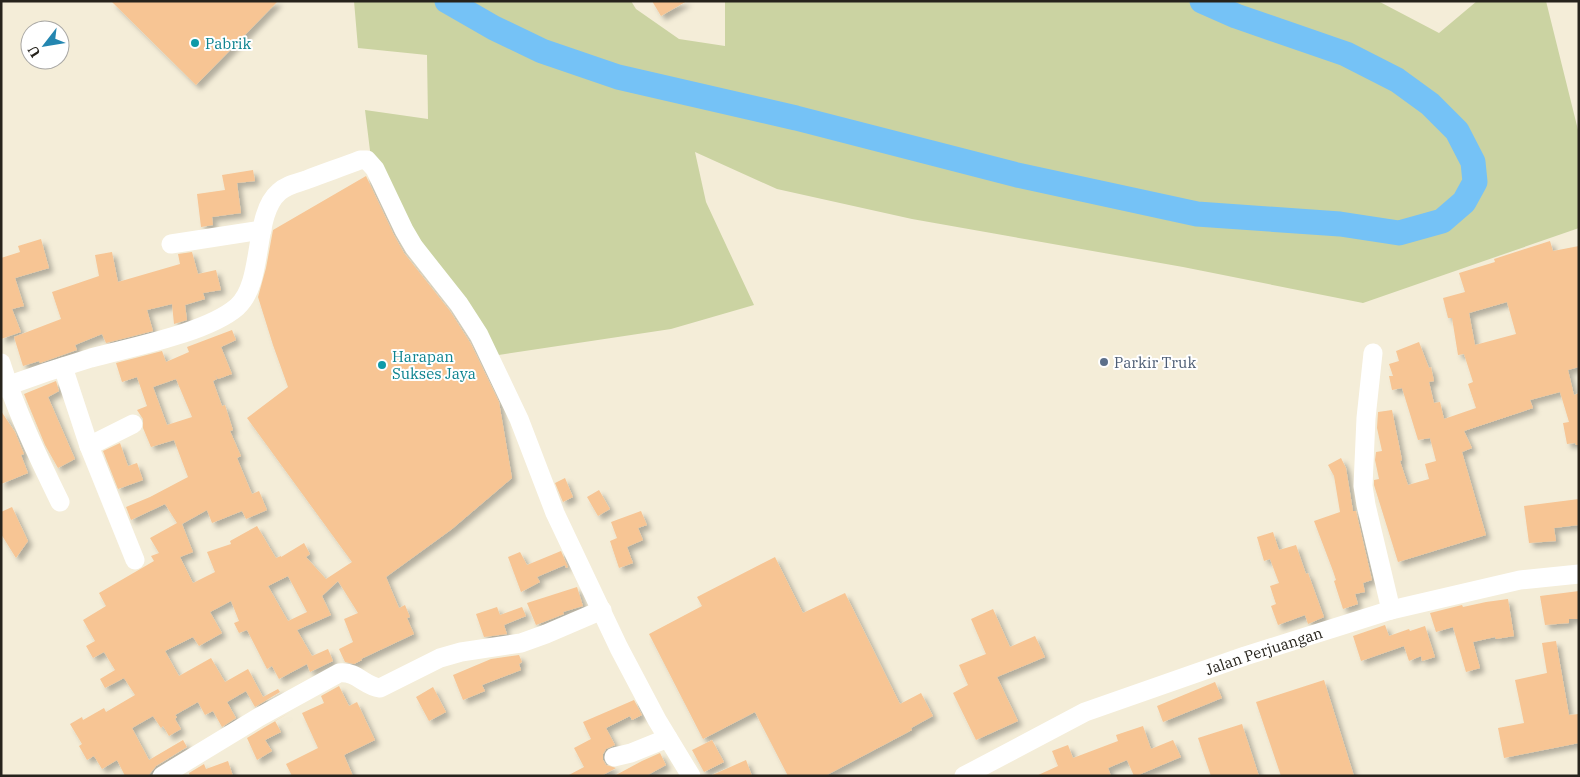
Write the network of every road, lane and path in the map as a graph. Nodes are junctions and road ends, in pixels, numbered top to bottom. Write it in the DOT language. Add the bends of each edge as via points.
graph roads {
  1 [pos="262,230"];
  2 [pos="171,244"];
  3 [pos="1373,353"];
  4 [pos="1,363"];
  5 [pos="63,367"];
  6 [pos="5,386"];
  7 [pos="133,424"];
  8 [pos="89,446"];
  9 [pos="60,502"];
  10 [pos="136,560"];
  11 [pos="1579,574"];
  12 [pos="602,610"];
  13 [pos="1391,610"];
  14 [pos="668,738"];
  15 [pos="614,757"];
  16 [pos="162,776"];
  17 [pos="691,776"];
  18 [pos="964,776"];
  1 -- 2 [label="street"];
  1 -- 5 [label="street" via="250,287 230,313 187,332"];
  1 -- 12 [label="street" via="269,204 280,191 360,160 370,162 414,247 460,304 479,335 519,419 555,513"];
  3 -- 13 [label="street" via="1363,486"];
  4 -- 6 [label="street"];
  5 -- 6 [label="street"];
  5 -- 8 [label="street"];
  6 -- 9 [label="street"];
  7 -- 8 [label="street"];
  8 -- 10 [label="street"];
  11 -- 13 [label="street, Jalan Perjuangan" via="1520,580"];
  12 -- 14 [label="street" via="636,682"];
  12 -- 16 [label="street" via="521,643 440,658 380,688 350,673 339,672"];
  13 -- 18 [label="street, Jalan Perjuangan" via="1244,656 1086,712"];
  14 -- 15 [label="street"];
  14 -- 17 [label="street"];
}
